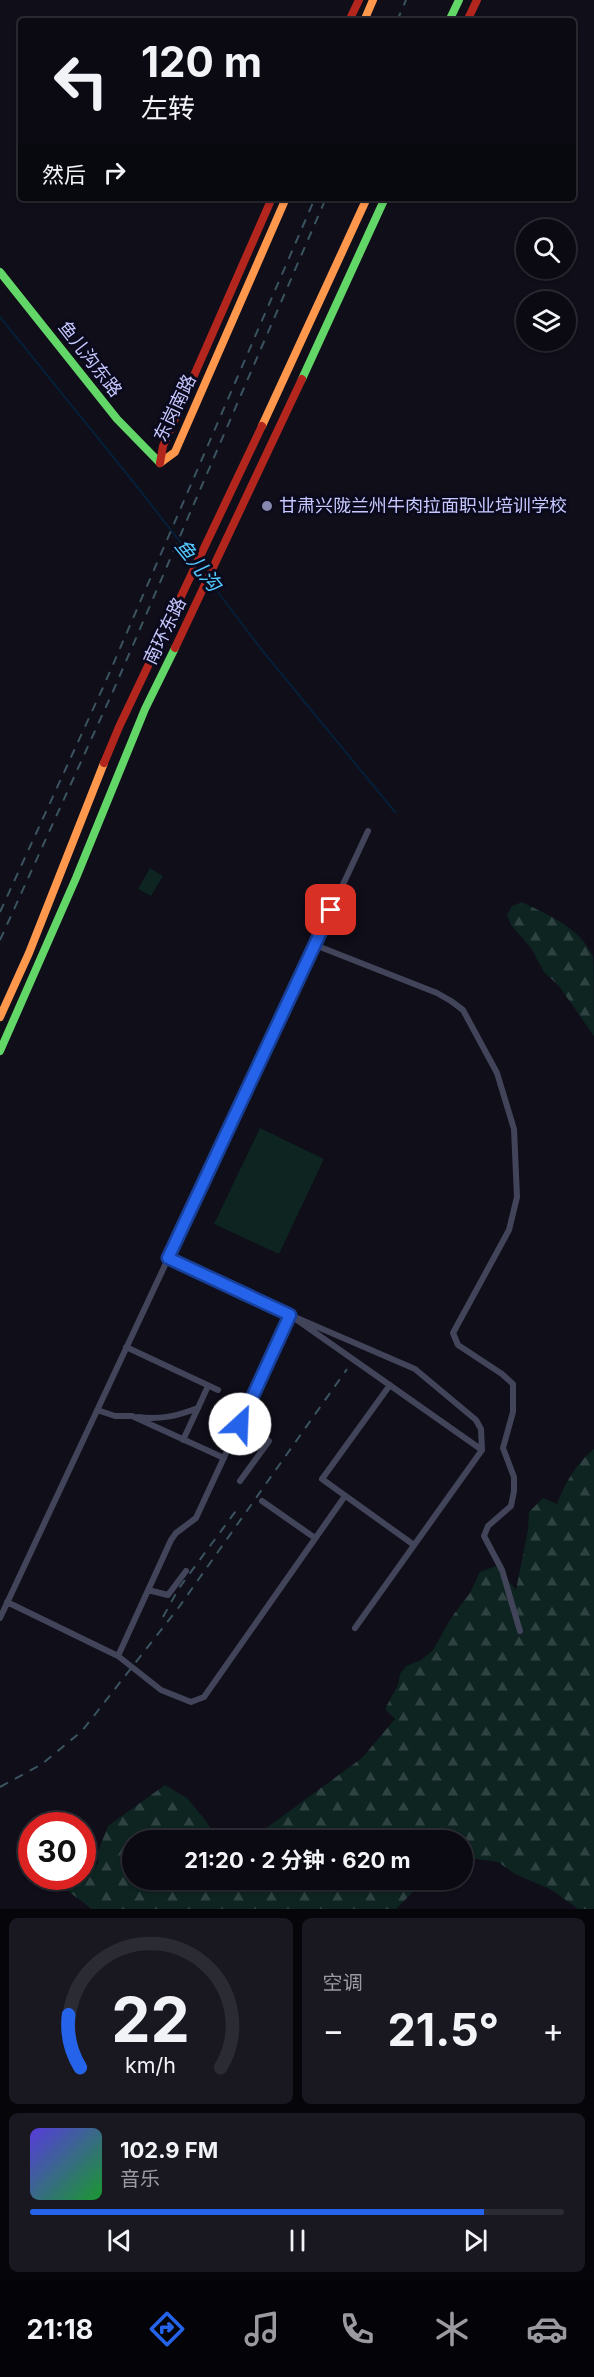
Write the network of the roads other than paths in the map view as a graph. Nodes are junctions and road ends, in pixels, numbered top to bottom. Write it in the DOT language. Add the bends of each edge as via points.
graph roads {
  1 [pos="358,0"];
  2 [pos="373,0"];
  3 [pos="459,0"];
  4 [pos="477,0"];
  5 [pos="350,18"];
  6 [pos="365,18"];
  7 [pos="450,18"];
  8 [pos="468,18"];
  9 [pos="271,201"];
  10 [pos="285,201"];
  11 [pos="366,201"];
  12 [pos="384,201"];
  13 [pos="0,272"];
  14 [pos="160,463"];
  15 [pos="119,728"];
  16 [pos="134,734"];
  17 [pos="368,831"];
  18 [pos="315,945"];
  19 [pos="0,1017"];
  20 [pos="0,1051"];
  21 [pos="168,1258"];
  22 [pos="290,1315"];
  23 [pos="126,1347"];
  24 [pos="390,1385"];
  25 [pos="208,1386"];
  26 [pos="218,1390"];
  27 [pos="198,1408"];
  28 [pos="97,1410"];
  29 [pos="132,1416"];
  30 [pos="240,1424"];
  31 [pos="183,1440"];
  32 [pos="482,1450"];
  33 [pos="224,1458"];
  34 [pos="240,1481"];
  35 [pos="345,1496"];
  36 [pos="262,1502"];
  37 [pos="315,1538"];
  38 [pos="414,1545"];
  39 [pos="186,1570"];
  40 [pos="148,1590"];
  41 [pos="7,1602"];
  42 [pos="0,1618"];
  43 [pos="355,1628"];
  44 [pos="520,1631"];
  45 [pos="118,1656"];
  1 -- 5 [label="main road"];
  2 -- 6 [label="main road"];
  3 -- 7 [label="main road"];
  4 -- 8 [label="main road"];
  9 -- 14 [label="main road, 东岗南路" via="163,446"];
  10 -- 14 [label="main road, 东岗南路" via="175,452"];
  11 -- 15 [label="main road, 南环东路"];
  12 -- 16 [label="main road, 南环东路"];
  13 -- 14 [label="main road, 鱼儿沟东路" via="117,419"];
  15 -- 16 [label="main road"];
  15 -- 19 [label="main road, 南环东路"];
  16 -- 20 [label="main road, 南环东路" via="76,879"];
  17 -- 18 [label="street"];
  18 -- 21 [label="street"];
  18 -- 44 [label="street" via="437,993 463,1010 497,1073 514,1129 518,1197 509,1230 453,1333 458,1345 513,1384 513,1412 503,1448 514,1477 514,1491 511,1506 488,1526 484,1536 502,1570"];
  21 -- 22 [label="street"];
  21 -- 23 [label="street"];
  22 -- 24 [label="street"];
  22 -- 30 [label="street"];
  22 -- 32 [label="street" via="415,1369 476,1420"];
  23 -- 25 [label="street"];
  23 -- 28 [label="street"];
  24 -- 32 [label="street"];
  24 -- 35 [label="street" via="322,1479"];
  25 -- 26 [label="street"];
  25 -- 27 [label="street"];
  27 -- 29 [label="street" via="154,1419"];
  27 -- 31 [label="street"];
  28 -- 29 [label="street"];
  28 -- 41 [label="street"];
  29 -- 31 [label="street"];
  30 -- 33 [label="street"];
  30 -- 34 [label="street" via="269,1441"];
  31 -- 33 [label="street"];
  32 -- 38 [label="street"];
  33 -- 40 [label="street" via="196,1518 176,1533"];
  35 -- 37 [label="street"];
  35 -- 38 [label="street"];
  36 -- 37 [label="street"];
  37 -- 45 [label="street" via="200,1700 191,1702 160,1689"];
  38 -- 43 [label="street"];
  39 -- 40 [label="street" via="168,1595"];
  40 -- 45 [label="street"];
  41 -- 42 [label="street"];
  41 -- 45 [label="street"];
}
